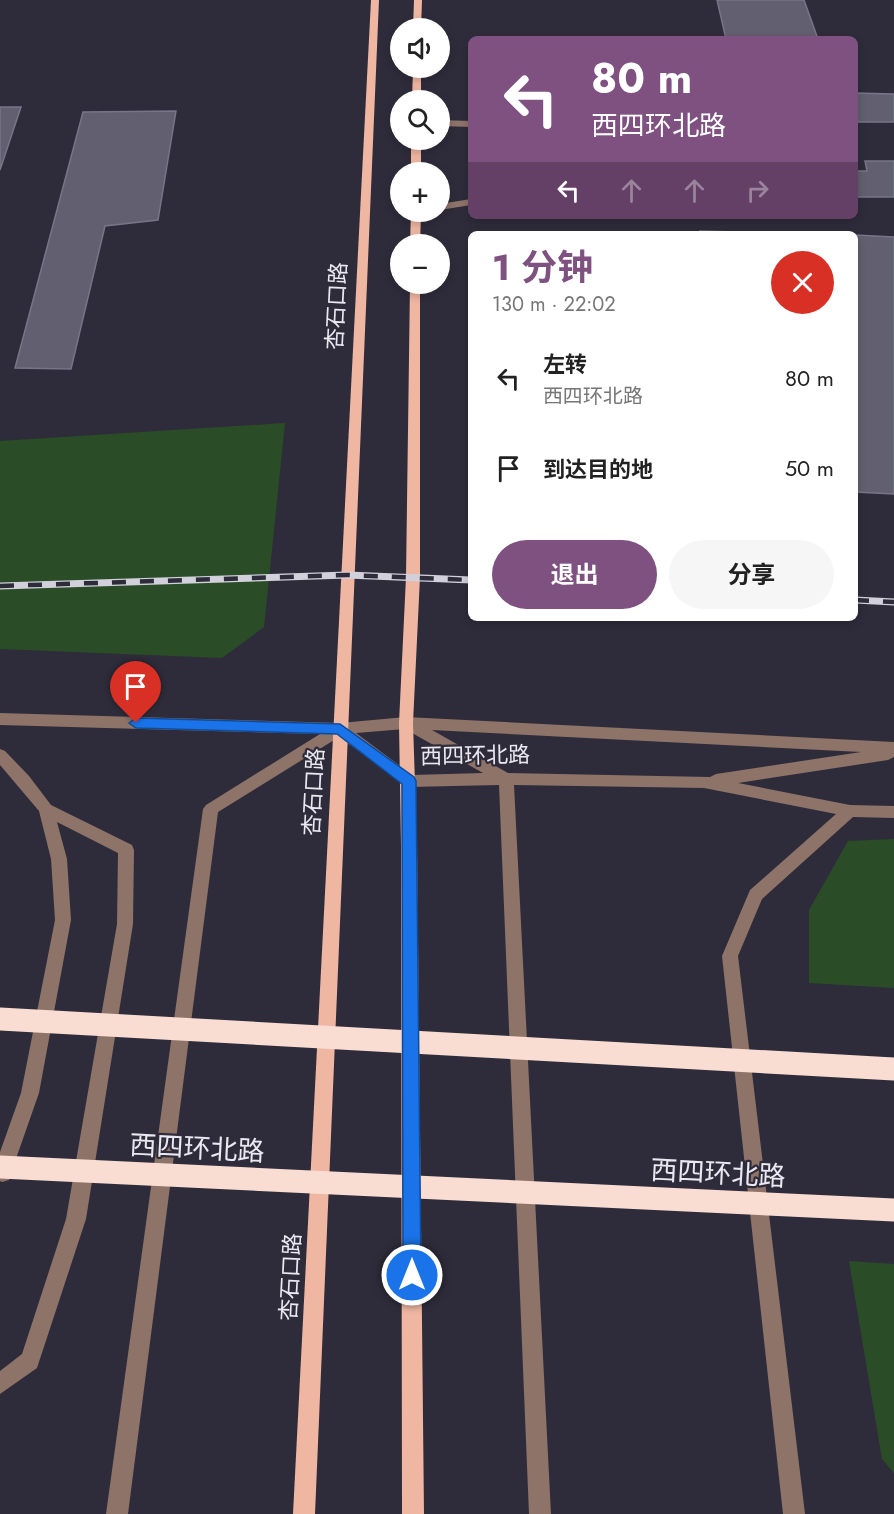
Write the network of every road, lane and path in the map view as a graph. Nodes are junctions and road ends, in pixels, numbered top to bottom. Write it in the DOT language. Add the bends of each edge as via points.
graph roads {
  1 [pos="375,0"];
  2 [pos="418,0"];
  3 [pos="417,18"];
  4 [pos="450,123"];
  5 [pos="468,124"];
  6 [pos="468,202"];
  7 [pos="450,205"];
  8 [pos="415,294"];
  9 [pos="0,719"];
  10 [pos="406,723"];
  11 [pos="340,729"];
  12 [pos="894,748"];
  13 [pos="894,753"];
  14 [pos="0,755"];
  15 [pos="506,779"];
  16 [pos="409,781"];
  17 [pos="704,782"];
  18 [pos="46,809"];
  19 [pos="850,811"];
  20 [pos="894,812"];
  21 [pos="0,1019"];
  22 [pos="894,1069"];
  23 [pos="0,1167"];
  24 [pos="0,1179"];
  25 [pos="894,1210"];
  26 [pos="0,1384"];
  27 [pos="117,1514"];
  28 [pos="304,1514"];
  29 [pos="413,1514"];
  30 [pos="540,1514"];
  31 [pos="794,1514"];
  1 -- 11 [label="main road, 杏石口路"];
  2 -- 3 [label="main road"];
  4 -- 5 [label="street"];
  6 -- 7 [label="street"];
  8 -- 10 [label="main road"];
  9 -- 11 [label="street"];
  10 -- 11 [label="street, 西四环北路"];
  10 -- 12 [label="street, 西四环北路"];
  10 -- 15 [label="street"];
  10 -- 16 [label="main road"];
  11 -- 16 [label="street, 西四环北路"];
  11 -- 27 [label="street" via="211,809"];
  11 -- 28 [label="main road, 杏石口路"];
  13 -- 17 [label="street"];
  14 -- 18 [label="street"];
  15 -- 16 [label="street, 西四环北路"];
  15 -- 17 [label="street, 西四环北路"];
  15 -- 30 [label="street"];
  16 -- 29 [label="main road"];
  17 -- 19 [label="street, 西四环北路"];
  18 -- 24 [label="street" via="59,859 63,920 30,1093"];
  18 -- 26 [label="street" via="126,850 125,924 76,1219 30,1361"];
  19 -- 20 [label="street, 西四环北路"];
  19 -- 31 [label="street" via="756,896 729,956"];
  21 -- 22 [label="highway, bridge"];
  23 -- 25 [label="highway, 西四环北路, bridge"];
}
